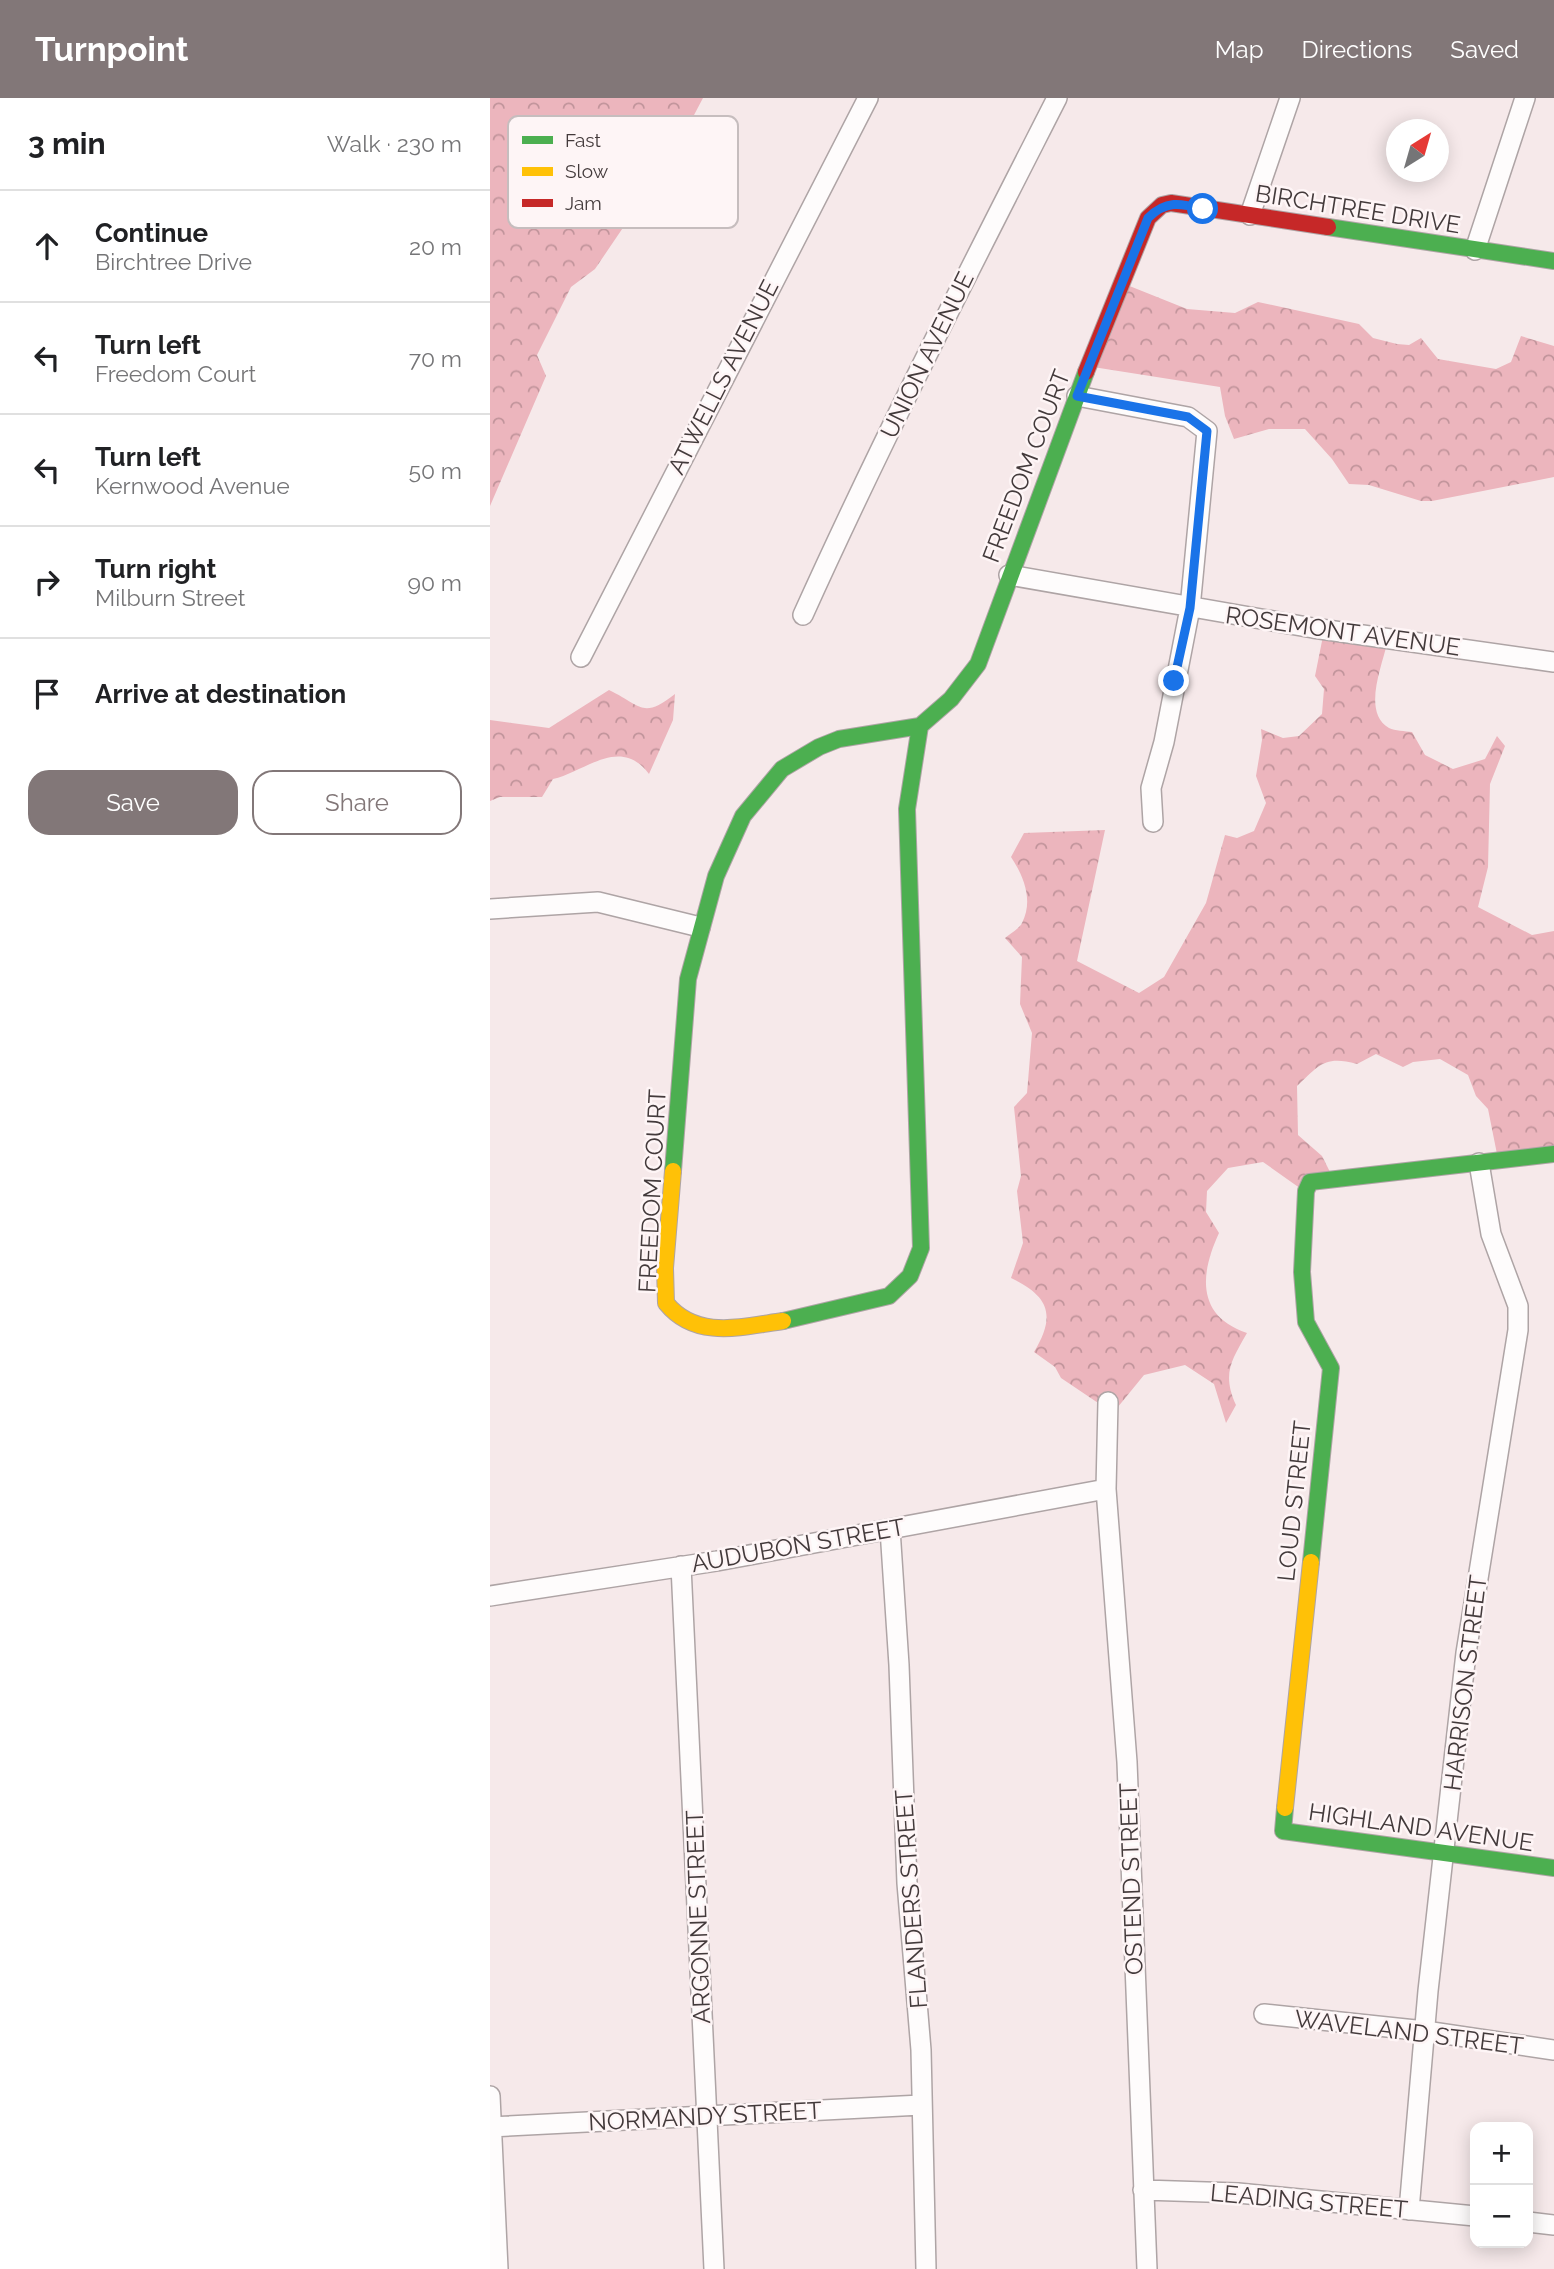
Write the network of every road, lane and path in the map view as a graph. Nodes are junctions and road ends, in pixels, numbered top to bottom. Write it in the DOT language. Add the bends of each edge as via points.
graph roads {
  1 [pos="868,98"];
  2 [pos="1057,98"];
  3 [pos="1290,98"];
  4 [pos="1525,98"];
  5 [pos="1157,209"];
  6 [pos="1250,215"];
  7 [pos="1475,250"];
  8 [pos="1554,261"];
  9 [pos="1077,396"];
  10 [pos="1009,575"];
  11 [pos="1190,608"];
  12 [pos="803,615"];
  13 [pos="581,657"];
  14 [pos="1554,662"];
  15 [pos="920,726"];
  16 [pos="1153,822"];
  17 [pos="490,909"];
  18 [pos="700,927"];
  19 [pos="1554,1154"];
  20 [pos="1479,1163"];
  21 [pos="1108,1402"];
  22 [pos="1106,1489"];
  23 [pos="890,1529"];
  24 [pos="681,1566"];
  25 [pos="490,1596"];
  26 [pos="1283,1831"];
  27 [pos="1445,1855"];
  28 [pos="1554,1868"];
  29 [pos="1264,2014"];
  30 [pos="1425,2031"];
  31 [pos="1554,2050"];
  32 [pos="490,2096"];
  33 [pos="921,2105"];
  34 [pos="706,2116"];
  35 [pos="491,2127"];
  36 [pos="1143,2190"];
  37 [pos="1409,2210"];
  38 [pos="1470,2216"];
  39 [pos="1533,2223"];
  40 [pos="1554,2225"];
  41 [pos="498,2269"];
  42 [pos="714,2269"];
  43 [pos="926,2269"];
  44 [pos="1147,2269"];
  1 -- 13 [label="street, ATWELLS AVENUE"];
  2 -- 12 [label="street, UNION AVENUE" via="957,293"];
  3 -- 6 [label="street"];
  4 -- 7 [label="street"];
  5 -- 6 [label="street, BIRCHTREE DRIVE" via="1171,203"];
  5 -- 9 [label="street, FREEDOM COURT" via="1148,218"];
  6 -- 7 [label="street, BIRCHTREE DRIVE"];
  7 -- 8 [label="street, BIRCHTREE DRIVE"];
  9 -- 10 [label="street, FREEDOM COURT"];
  9 -- 11 [label="street" via="1188,417 1207,431"];
  10 -- 11 [label="street, ROSEMONT AVENUE"];
  10 -- 15 [label="street, FREEDOM COURT" via="978,664 951,699"];
  11 -- 14 [label="street, ROSEMONT AVENUE"];
  11 -- 16 [label="street" via="1151,788"];
  15 -- 18 [label="street, FREEDOM COURT" via="839,739 782,769 743,816 716,876"];
  15 -- 18 [label="street, FREEDOM COURT" via="907,822 921,1248 916,1269 900,1290 741,1328 685,1322 666,1303 684,1012"];
  17 -- 18 [label="street" via="598,902"];
  19 -- 20 [label="street"];
  20 -- 26 [label="street, LOUD STREET" via="1310,1182 1303,1204 1306,1322 1331,1368"];
  20 -- 27 [label="street, HARRISON STREET" via="1491,1234 1518,1306 1518,1330 1468,1640"];
  21 -- 22 [label="street, OSTEND STREET"];
  22 -- 23 [label="street, AUDUBON STREET"];
  22 -- 36 [label="street, OSTEND STREET" via="1127,1762"];
  23 -- 24 [label="street, AUDUBON STREET"];
  23 -- 33 [label="street, FLANDERS STREET"];
  24 -- 25 [label="street, AUDUBON STREET"];
  24 -- 34 [label="street, ARGONNE STREET"];
  26 -- 27 [label="street, HIGHLAND AVENUE"];
  27 -- 28 [label="street, HIGHLAND AVENUE"];
  27 -- 30 [label="street, HARRISON STREET"];
  29 -- 30 [label="street, WAVELAND STREET"];
  30 -- 31 [label="street, WAVELAND STREET"];
  30 -- 37 [label="street, HARRISON STREET"];
  32 -- 35 [label="street"];
  33 -- 34 [label="street, NORMANDY STREET"];
  33 -- 43 [label="street, FLANDERS STREET"];
  34 -- 35 [label="street, NORMANDY STREET"];
  34 -- 42 [label="street, ARGONNE STREET"];
  35 -- 41 [label="street"];
  36 -- 37 [label="street, LEADING STREET" via="1238,2193"];
  36 -- 44 [label="street, OSTEND STREET"];
  37 -- 38 [label="street, LEADING STREET"];
  39 -- 40 [label="street"];
}
